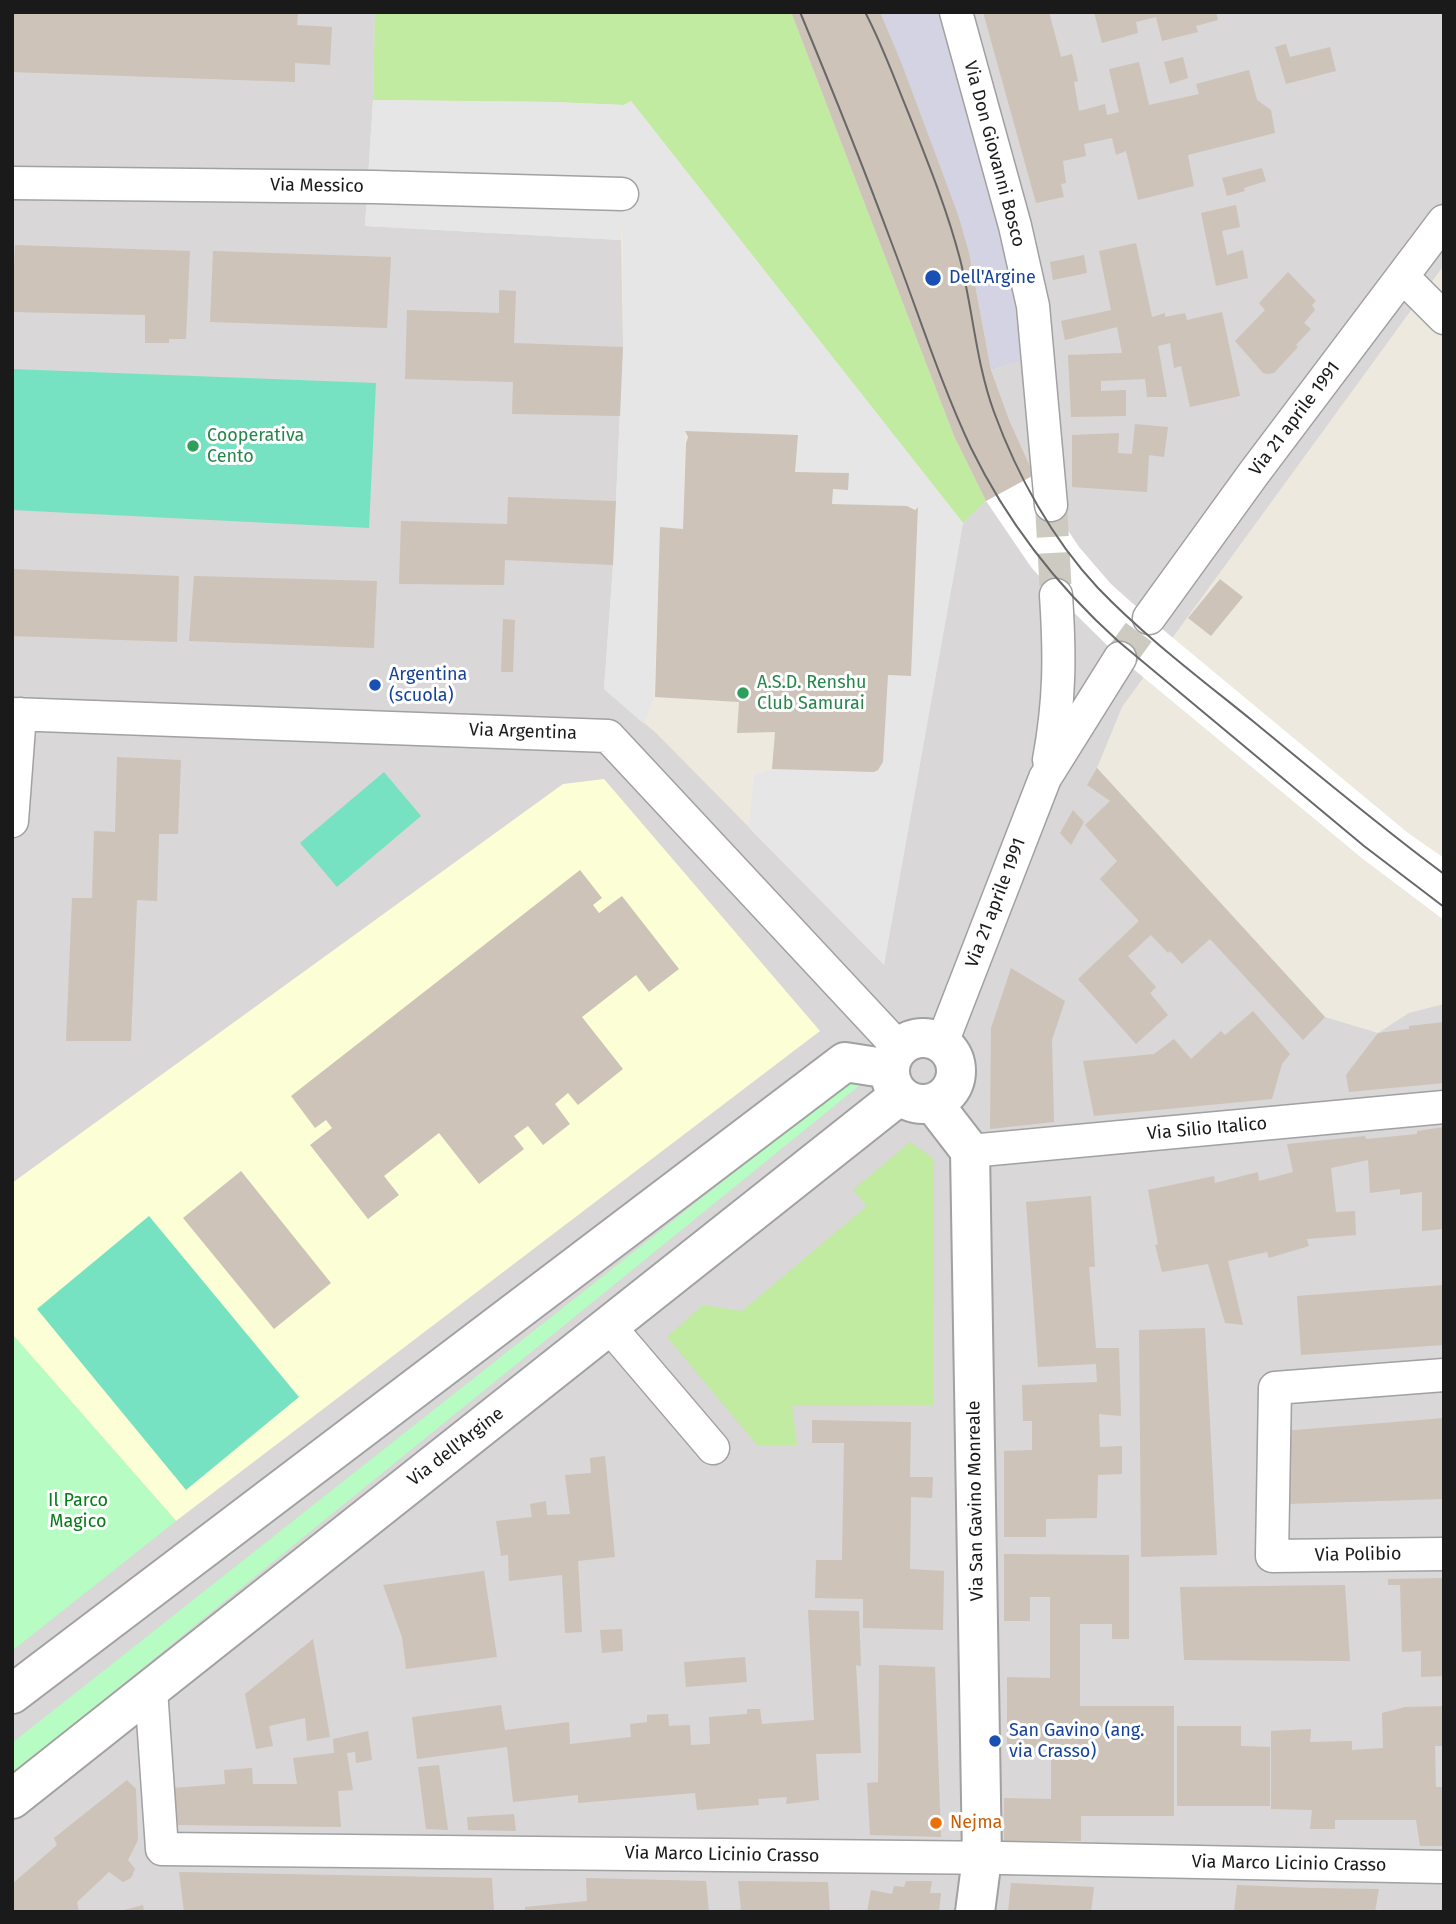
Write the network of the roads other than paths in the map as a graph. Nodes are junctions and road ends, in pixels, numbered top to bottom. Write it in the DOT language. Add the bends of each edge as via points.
graph roads {
  1 [pos="956,12"];
  2 [pos="12,183"];
  3 [pos="622,194"];
  4 [pos="1444,221"];
  5 [pos="1403,277"];
  6 [pos="1444,318"];
  7 [pos="1051,505"];
  8 [pos="1056,595"];
  9 [pos="1149,618"];
  10 [pos="1120,658"];
  11 [pos="16,714"];
  12 [pos="1045,778"];
  13 [pos="12,821"];
  14 [pos="942,1043"];
  15 [pos="905,1079"];
  16 [pos="1444,1107"];
  17 [pos="970,1151"];
  18 [pos="609,1326"];
  19 [pos="1444,1376"];
  20 [pos="713,1448"];
  21 [pos="1444,1553"];
  22 [pos="151,1689"];
  23 [pos="12,1694"];
  24 [pos="12,1799"];
  25 [pos="982,1858"];
  26 [pos="1444,1867"];
  27 [pos="975,1912"];
  1 -- 7 [label="street, Via Don Giovanni Bosco" via="1033,306"];
  2 -- 3 [label="street, Via Messico"];
  4 -- 5 [label="street, Via 21 aprile 1991"];
  5 -- 6 [label="street"];
  5 -- 9 [label="street, Via 21 aprile 1991"];
  8 -- 12 [label="street" via="1060,665"];
  10 -- 12 [label="street, Via 21 aprile 1991"];
  11 -- 13 [label="street"];
  11 -- 15 [label="street, Via Argentina" via="608,736"];
  12 -- 14 [label="street, Via 21 aprile 1991"];
  14 -- 15 [label="street" via="920,1038 908,1041"];
  14 -- 15 [label="street" via="951,1053 957,1075 946,1096"];
  15 -- 17 [label="street"];
  15 -- 18 [label="street, Via dell'Argine"];
  15 -- 23 [label="street" via="845,1062"];
  16 -- 17 [label="street, Via Silio Italico"];
  17 -- 25 [label="street, Via San Gavino Monreale"];
  18 -- 20 [label="street"];
  18 -- 22 [label="street, Via dell'Argine"];
  19 -- 21 [label="street, Via Polibio" via="1275,1388 1272,1556"];
  22 -- 24 [label="street, Via dell'Argine"];
  22 -- 25 [label="street, Via Marco Licinio Crasso" via="162,1849"];
  25 -- 26 [label="street, Via Marco Licinio Crasso"];
  25 -- 27 [label="street, Via San Gavino Monreale"];
}
